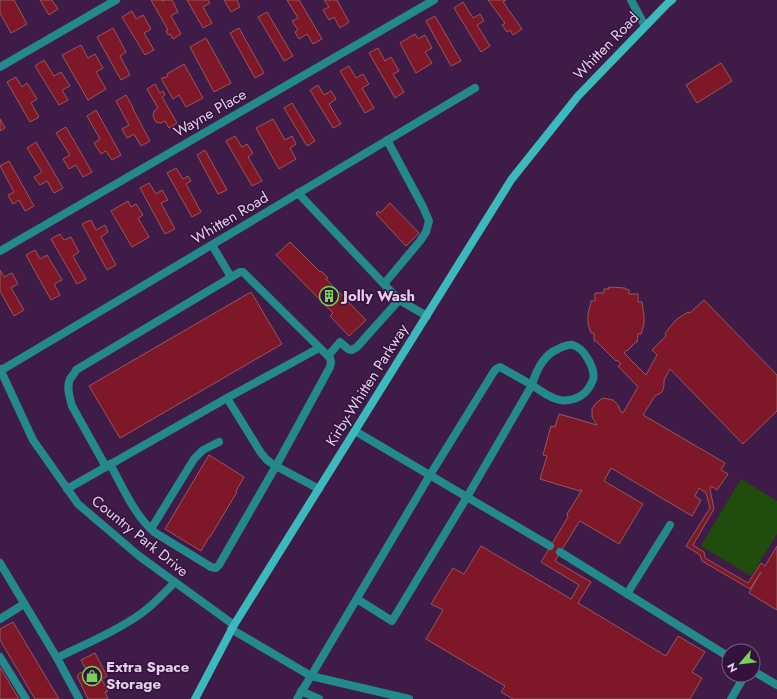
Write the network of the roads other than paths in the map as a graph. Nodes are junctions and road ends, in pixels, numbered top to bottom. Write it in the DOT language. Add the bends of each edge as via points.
graph roads {
  1 [pos="116,0"];
  2 [pos="434,0"];
  3 [pos="631,0"];
  4 [pos="672,0"];
  5 [pos="645,26"];
  6 [pos="0,68"];
  7 [pos="474,88"];
  8 [pos="578,96"];
  9 [pos="387,140"];
  10 [pos="298,193"];
  11 [pos="212,244"];
  12 [pos="0,251"];
  13 [pos="230,277"];
  14 [pos="384,284"];
  15 [pos="399,300"];
  16 [pos="427,316"];
  17 [pos="319,348"];
  18 [pos="328,356"];
  19 [pos="0,370"];
  20 [pos="532,385"];
  21 [pos="227,398"];
  22 [pos="355,431"];
  23 [pos="219,442"];
  24 [pos="108,466"];
  25 [pos="276,466"];
  26 [pos="430,475"];
  27 [pos="67,489"];
  28 [pos="318,489"];
  29 [pos="467,497"];
  30 [pos="670,525"];
  31 [pos="151,529"];
  32 [pos="550,546"];
  33 [pos="560,552"];
  34 [pos="0,563"];
  35 [pos="175,582"];
  36 [pos="627,594"];
  37 [pos="357,599"];
  38 [pos="24,604"];
  39 [pos="0,619"];
  40 [pos="232,627"];
  41 [pos="721,652"];
  42 [pos="0,657"];
  43 [pos="57,658"];
  44 [pos="311,676"];
  45 [pos="761,676"];
  46 [pos="740,683"];
  47 [pos="777,685"];
  48 [pos="301,691"];
  49 [pos="389,697"];
  50 [pos="26,699"];
  51 [pos="79,699"];
  52 [pos="195,699"];
  53 [pos="297,699"];
  54 [pos="319,699"];
  55 [pos="410,699"];
  56 [pos="731,699"];
  1 -- 6 [label="street"];
  2 -- 12 [label="street, Wayne Place"];
  3 -- 5 [label="street"];
  4 -- 5 [label="main road, Whitten Road"];
  5 -- 8 [label="main road, Whitten Road"];
  7 -- 9 [label="street, Whitten Road"];
  8 -- 16 [label="main road, Kirby-Whitten Parkway" via="511,180"];
  9 -- 10 [label="street, Whitten Road"];
  9 -- 14 [label="street" via="429,222 420,241"];
  10 -- 11 [label="street, Whitten Road"];
  10 -- 14 [label="street"];
  11 -- 13 [label="street"];
  11 -- 19 [label="street, Whitten Road"];
  13 -- 17 [label="street" via="243,272"];
  13 -- 24 [label="street" via="76,370 70,379 68,387 72,406"];
  14 -- 15 [label="street"];
  15 -- 16 [label="street"];
  15 -- 18 [label="street" via="357,347 348,349 340,342"];
  16 -- 22 [label="main road, Kirby-Whitten Parkway"];
  17 -- 18 [label="street"];
  17 -- 21 [label="street"];
  18 -- 25 [label="street" via="330,367"];
  19 -- 27 [label="street, Country Park Drive" via="33,440"];
  20 -- 20 [label="street" via="535,373 546,357 564,346 573,345 581,351 593,370 593,380 588,390 578,398 567,401 556,399"];
  20 -- 26 [label="street" via="500,367 496,369"];
  20 -- 29 [label="street"];
  21 -- 24 [label="street"];
  21 -- 25 [label="street" via="261,454"];
  22 -- 26 [label="street"];
  22 -- 28 [label="main road, Kirby-Whitten Parkway"];
  23 -- 31 [label="street" via="203,450 194,459"];
  24 -- 27 [label="street"];
  24 -- 31 [label="street" via="138,514"];
  25 -- 28 [label="street"];
  25 -- 31 [label="street" via="216,568"];
  26 -- 29 [label="street"];
  26 -- 37 [label="street"];
  27 -- 35 [label="street, Country Park Drive" via="83,509 139,556"];
  28 -- 40 [label="main road, Kirby-Whitten Parkway"];
  29 -- 32 [label="street"];
  29 -- 37 [label="street" via="392,621"];
  30 -- 36 [label="street"];
  33 -- 36 [label="street"];
  34 -- 38 [label="street"];
  35 -- 40 [label="street, Country Park Drive"];
  35 -- 43 [label="street" via="138,617"];
  36 -- 41 [label="street"];
  37 -- 44 [label="street"];
  38 -- 39 [label="street"];
  38 -- 43 [label="street"];
  40 -- 44 [label="street, Country Park Drive"];
  40 -- 52 [label="main road, Kirby-Whitten Parkway"];
  42 -- 50 [label="street"];
  43 -- 51 [label="street"];
  44 -- 48 [label="street"];
  44 -- 49 [label="street, Country Park Drive"];
  45 -- 47 [label="street"];
  46 -- 56 [label="street"];
  48 -- 53 [label="street"];
  48 -- 54 [label="street"];
  49 -- 55 [label="street, Country Park Drive"];
}
